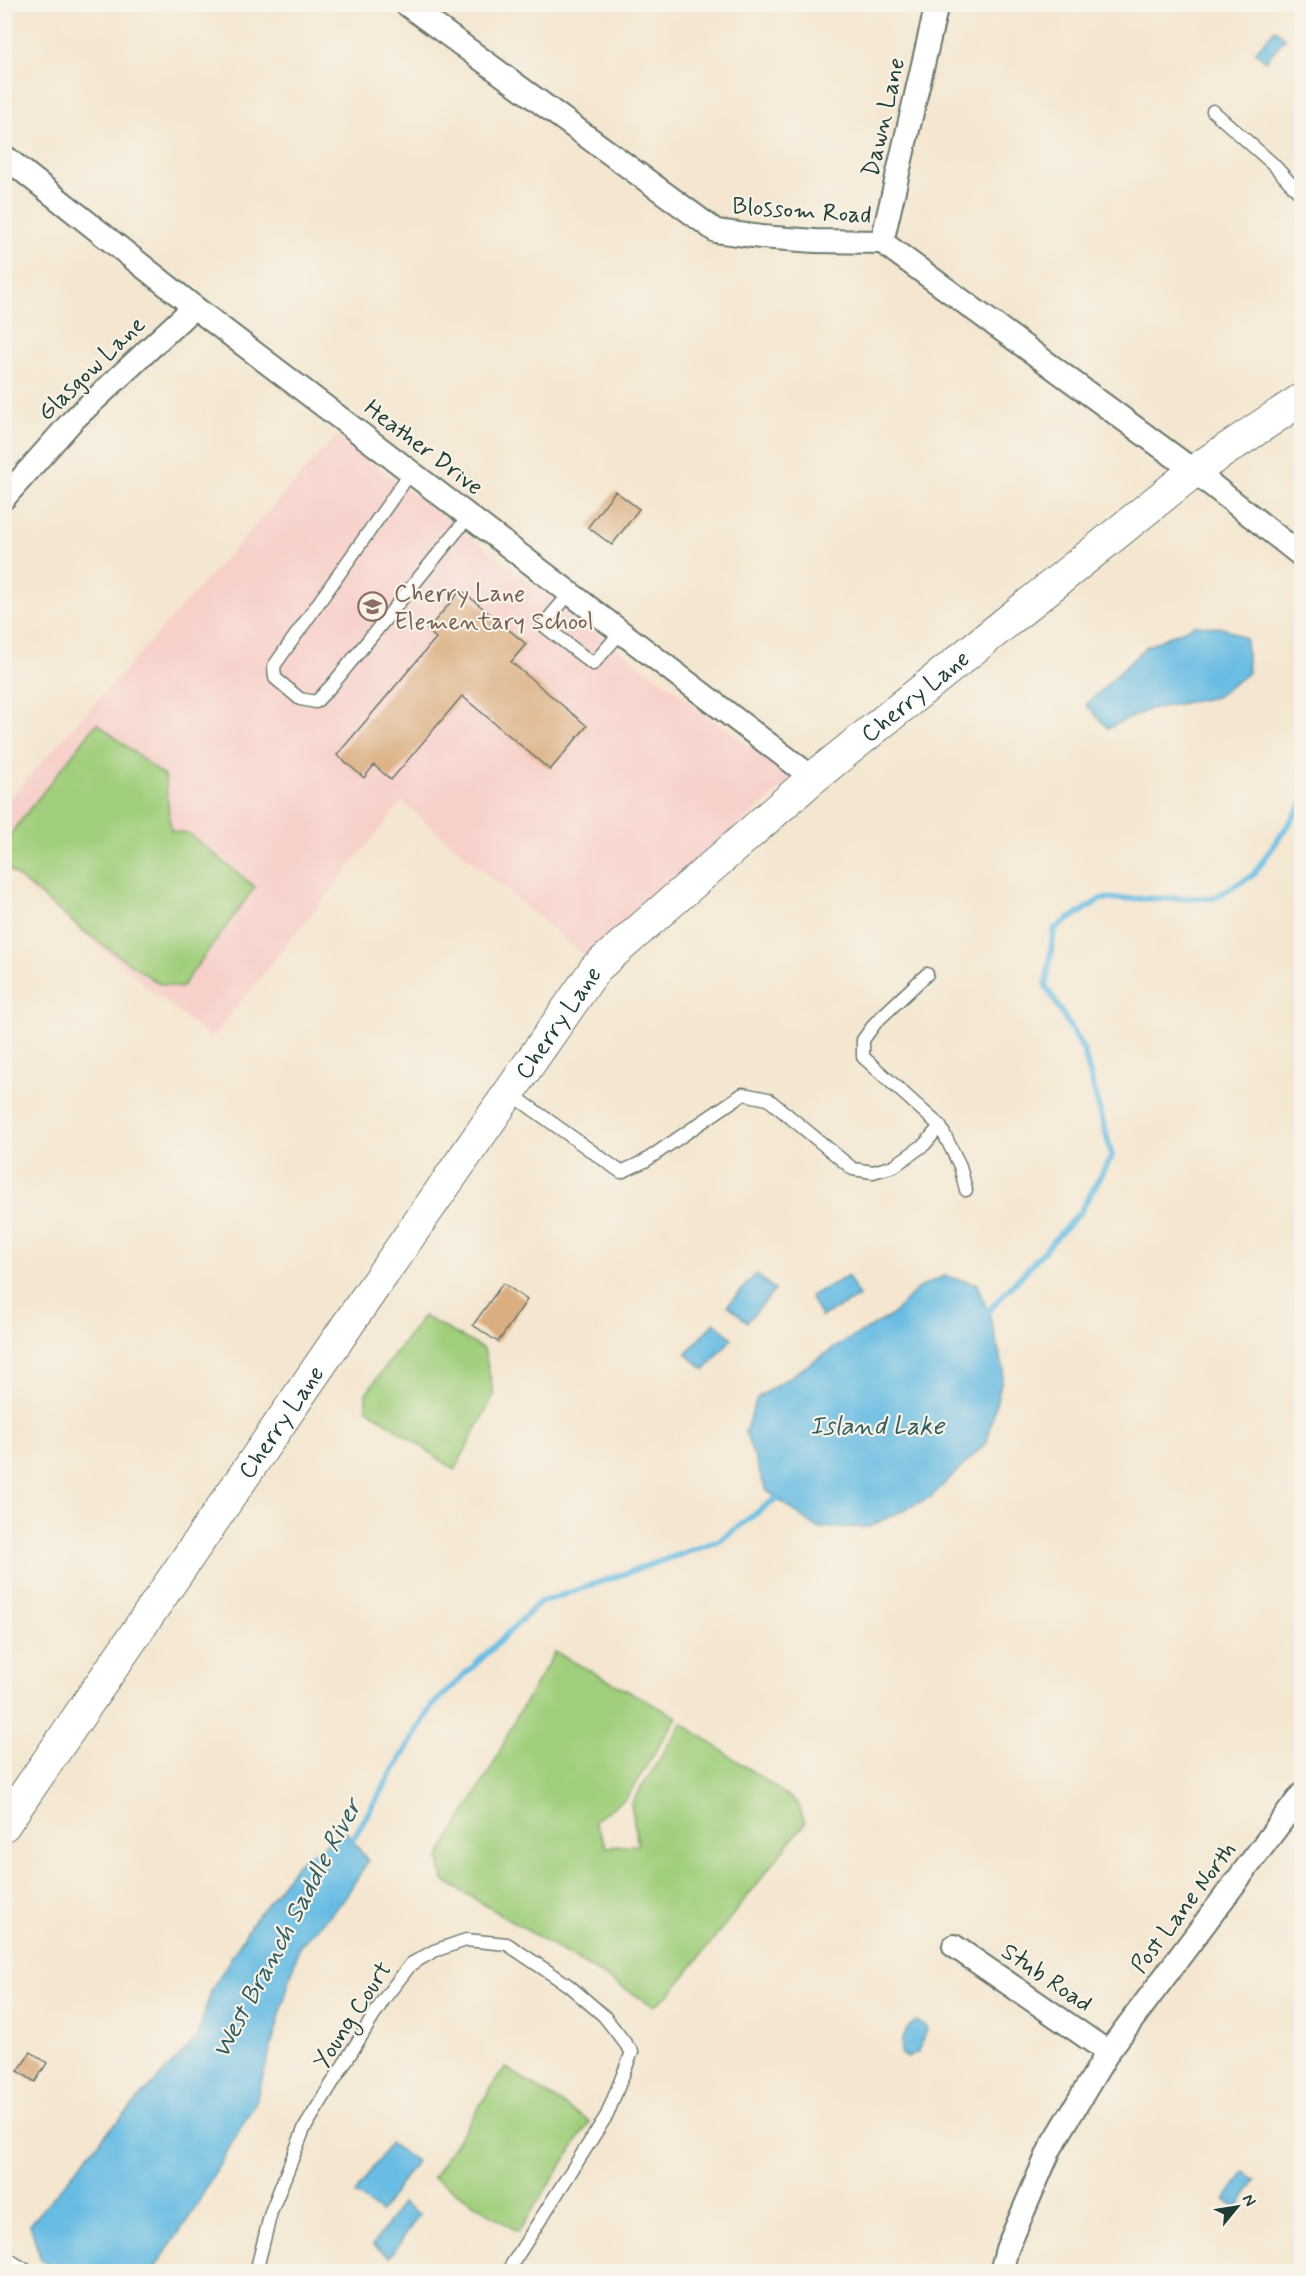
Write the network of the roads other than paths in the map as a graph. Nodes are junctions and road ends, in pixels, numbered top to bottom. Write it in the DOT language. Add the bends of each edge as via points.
graph roads {
  1 [pos="406,4"];
  2 [pos="937,4"];
  3 [pos="1213,111"];
  4 [pos="4,156"];
  5 [pos="1302,196"];
  6 [pos="882,242"];
  7 [pos="194,307"];
  8 [pos="1302,399"];
  9 [pos="1194,471"];
  10 [pos="411,472"];
  11 [pos="4,498"];
  12 [pos="469,516"];
  13 [pos="1302,556"];
  14 [pos="570,593"];
  15 [pos="621,632"];
  16 [pos="813,778"];
  17 [pos="927,974"];
  18 [pos="509,1093"];
  19 [pos="940,1126"];
  20 [pos="966,1190"];
  21 [pos="13,1793"];
  22 [pos="1302,1794"];
  23 [pos="4,1825"];
  24 [pos="954,1946"];
  25 [pos="1108,2052"];
  26 [pos="4,2257"];
  27 [pos="29,2271"];
  28 [pos="256,2271"];
  29 [pos="507,2271"];
  30 [pos="1001,2271"];
  1 -- 6 [label="street, Blossom Road" via="716,231 815,241"];
  2 -- 6 [label="street, Dawn Lane"];
  3 -- 5 [label="lane" via="1273,164"];
  4 -- 7 [label="street, Heather Drive"];
  6 -- 9 [label="street, Blossom Road"];
  7 -- 10 [label="street, Heather Drive"];
  7 -- 11 [label="street, Glasgow Lane" via="73,420"];
  8 -- 9 [label="street, Cherry Lane"];
  9 -- 13 [label="street, Blossom Road"];
  9 -- 16 [label="street, Cherry Lane"];
  10 -- 12 [label="street, Heather Drive"];
  10 -- 12 [label="lane" via="273,666 275,678 300,699 316,702 332,685"];
  12 -- 14 [label="street, Heather Drive"];
  14 -- 15 [label="street, Heather Drive"];
  14 -- 15 [label="lane" via="543,625 593,664"];
  15 -- 16 [label="street, Heather Drive"];
  16 -- 18 [label="street, Cherry Lane" via="596,968"];
  17 -- 19 [label="lane" via="862,1040 863,1057"];
  18 -- 19 [label="lane" via="621,1172 645,1161 743,1094 768,1099 853,1169 873,1172 894,1166 925,1144"];
  18 -- 21 [label="street, Cherry Lane"];
  19 -- 20 [label="lane" via="960,1166"];
  21 -- 23 [label="street, Cherry Lane"];
  22 -- 25 [label="street, Post Lane North"];
  24 -- 25 [label="street, Stub Road"];
  25 -- 30 [label="street, Post Lane North" via="1050,2149"];
  26 -- 27 [label="lane"];
  28 -- 29 [label="lane, Young Court" via="271,2212 304,2129 384,1999 411,1964 466,1940 507,1944 559,1979 604,2016 632,2052 607,2115"];
}
